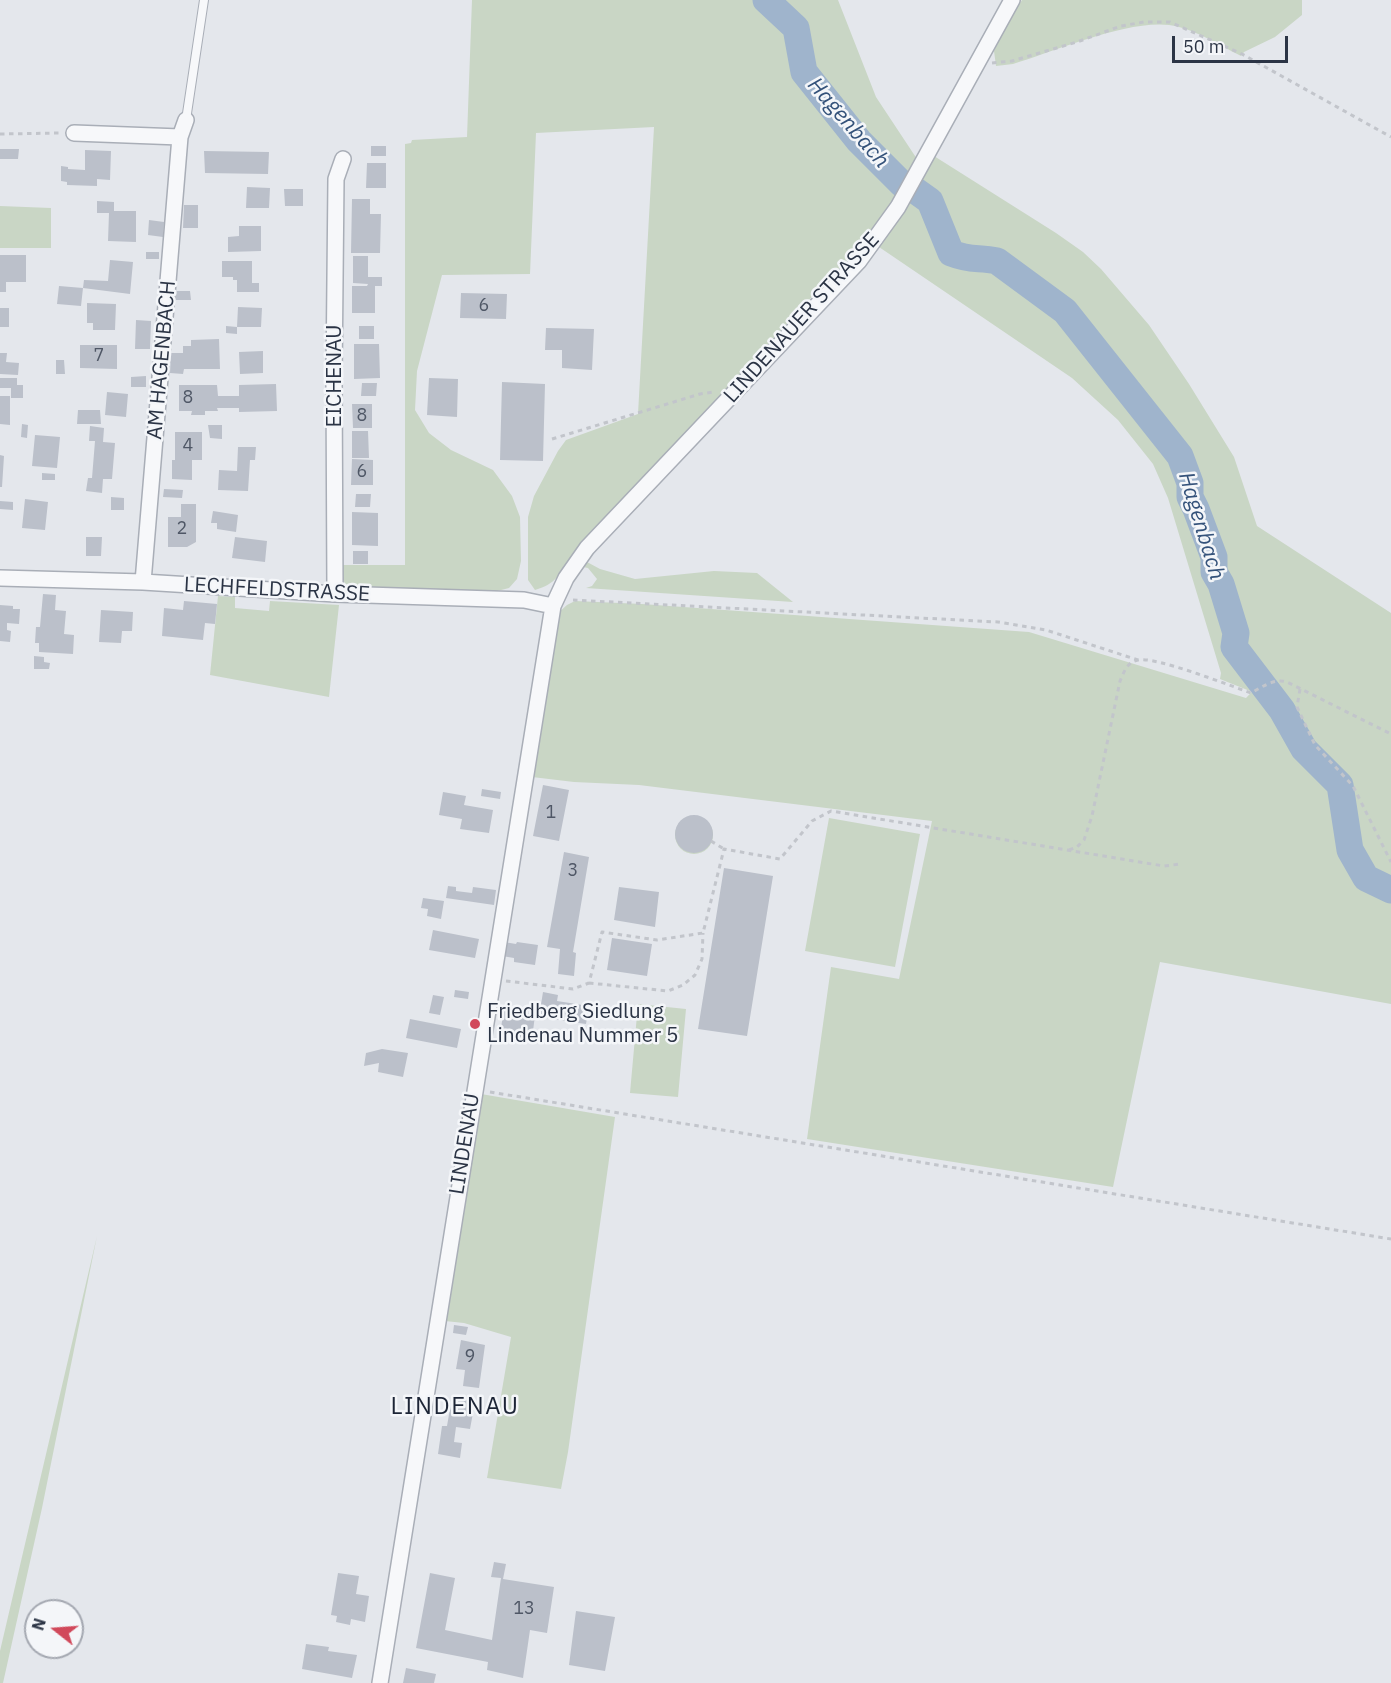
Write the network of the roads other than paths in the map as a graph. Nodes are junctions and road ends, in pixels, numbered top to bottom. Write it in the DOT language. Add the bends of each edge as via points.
graph roads {
  1 [pos="204,0"];
  2 [pos="1012,0"];
  3 [pos="186,120"];
  4 [pos="74,134"];
  5 [pos="180,137"];
  6 [pos="343,159"];
  7 [pos="0,578"];
  8 [pos="143,582"];
  9 [pos="335,594"];
  10 [pos="555,602"];
  11 [pos="380,1683"];
  1 -- 3 [label="lane"];
  2 -- 10 [label="street, LINDENAUER STRASSE" via="890,220 859,261 587,548"];
  3 -- 5 [label="street, AM HAGENBACH"];
  4 -- 5 [label="street"];
  5 -- 8 [label="street, AM HAGENBACH"];
  6 -- 9 [label="street, EICHENAU" via="336,179"];
  7 -- 8 [label="street, LECHFELDSTRASSE"];
  8 -- 9 [label="street, LECHFELDSTRASSE"];
  9 -- 10 [label="street, LECHFELDSTRASSE"];
  10 -- 11 [label="street, LINDENAU"];
}
